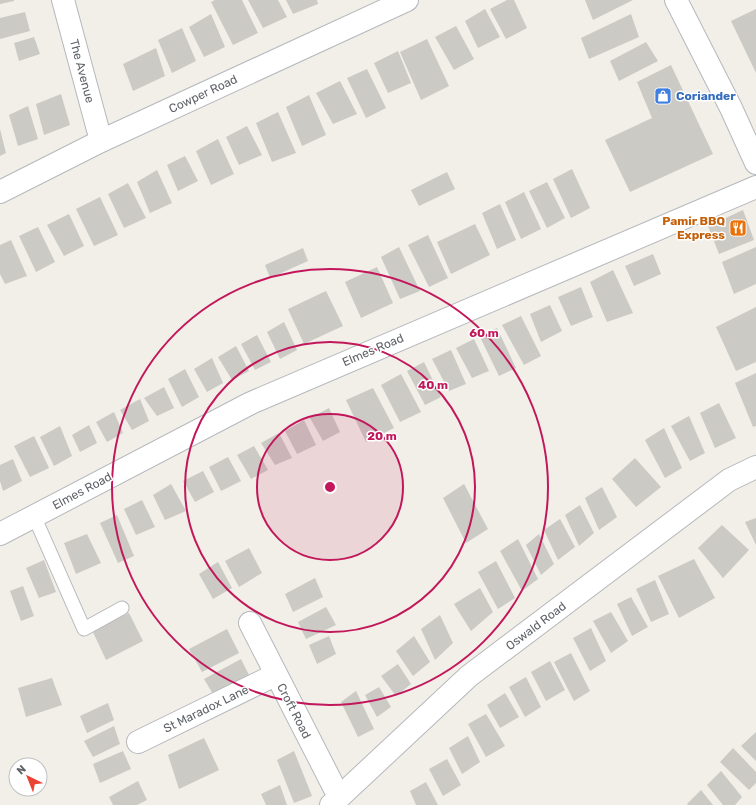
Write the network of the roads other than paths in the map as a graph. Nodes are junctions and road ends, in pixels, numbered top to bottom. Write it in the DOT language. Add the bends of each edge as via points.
graph roads {
  1 [pos="63,0"];
  2 [pos="407,0"];
  3 [pos="676,0"];
  4 [pos="102,141"];
  5 [pos="756,163"];
  6 [pos="756,187"];
  7 [pos="0,192"];
  8 [pos="756,468"];
  9 [pos="34,516"];
  10 [pos="0,534"];
  11 [pos="122,608"];
  12 [pos="250,623"];
  13 [pos="275,675"];
  14 [pos="138,742"];
  15 [pos="335,801"];
  1 -- 4 [label="street, The Avenue"];
  2 -- 4 [label="street, Cowper Road"];
  3 -- 5 [label="street"];
  4 -- 7 [label="street, Cowper Road"];
  6 -- 9 [label="street, Elmes Road" via="251,403"];
  8 -- 15 [label="street, Oswald Road" via="729,480 469,676"];
  9 -- 10 [label="street, Elmes Road"];
  9 -- 11 [label="lane" via="84,629"];
  12 -- 13 [label="street, Croft Road"];
  13 -- 14 [label="street, St Maradox Lane"];
  13 -- 15 [label="street, Croft Road"];
}
